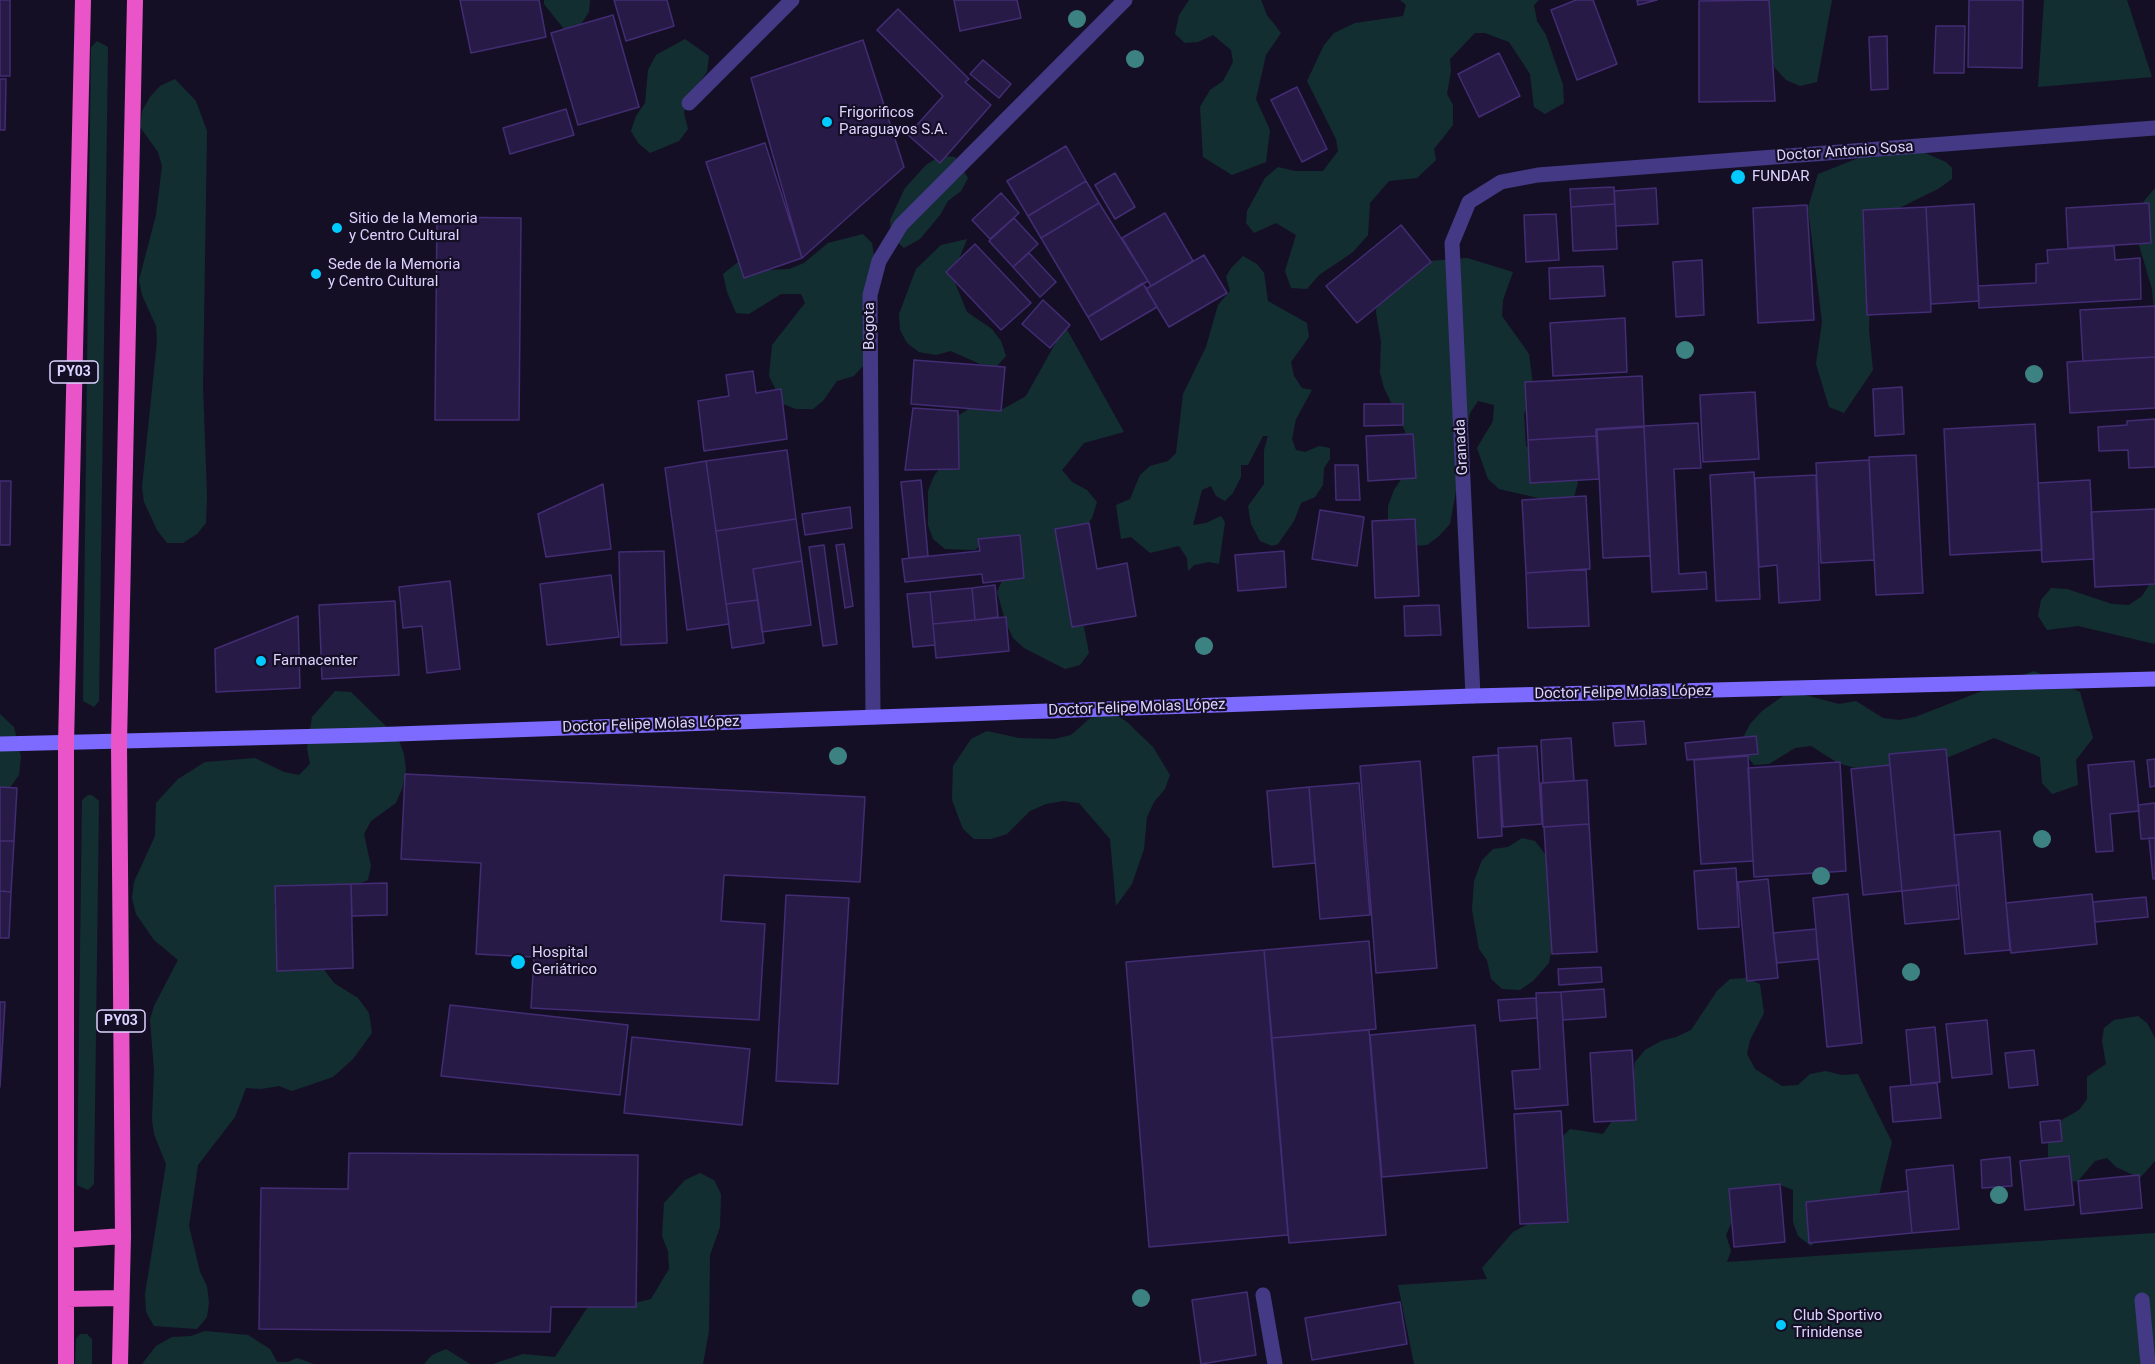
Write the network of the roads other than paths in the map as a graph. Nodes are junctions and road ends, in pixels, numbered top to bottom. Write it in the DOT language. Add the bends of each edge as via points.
graph roads {
  1 [pos="83,0"];
  2 [pos="135,0"];
  3 [pos="792,0"];
  4 [pos="1125,0"];
  5 [pos="689,103"];
  6 [pos="2155,128"];
  7 [pos="1469,202"];
  8 [pos="2155,679"];
  9 [pos="1473,696"];
  10 [pos="873,717"];
  11 [pos="114,743"];
  12 [pos="0,744"];
  13 [pos="66,744"];
  14 [pos="123,1236"];
  15 [pos="67,1240"];
  16 [pos="1263,1295"];
  17 [pos="121,1298"];
  18 [pos="66,1299"];
  19 [pos="2142,1300"];
  20 [pos="66,1364"];
  21 [pos="120,1364"];
  22 [pos="1275,1364"];
  23 [pos="2148,1364"];
  1 -- 13 [label="highway, PY03"];
  2 -- 11 [label="highway, PY03"];
  3 -- 5 [label="street"];
  4 -- 10 [label="street, Bogota" via="901,225 879,261 870,295"];
  6 -- 7 [label="street, Doctor Antonio Sosa" via="1538,175 1501,182"];
  7 -- 9 [label="street, Granada" via="1452,243"];
  8 -- 9 [label="main road, Doctor Felipe Molas López"];
  9 -- 10 [label="main road, Doctor Felipe Molas López"];
  10 -- 11 [label="main road, Doctor Felipe Molas López"];
  11 -- 13 [label="main road, Doctor Felipe Molas López"];
  11 -- 14 [label="highway, PY03"];
  12 -- 13 [label="main road, Doctor Felipe Molas López"];
  13 -- 15 [label="highway, PY03"];
  14 -- 15 [label="highway"];
  14 -- 17 [label="highway, PY03"];
  15 -- 18 [label="highway, PY03"];
  16 -- 22 [label="street"];
  17 -- 18 [label="highway"];
  17 -- 21 [label="highway, PY03"];
  18 -- 20 [label="highway, PY03"];
  19 -- 23 [label="street"];
}
